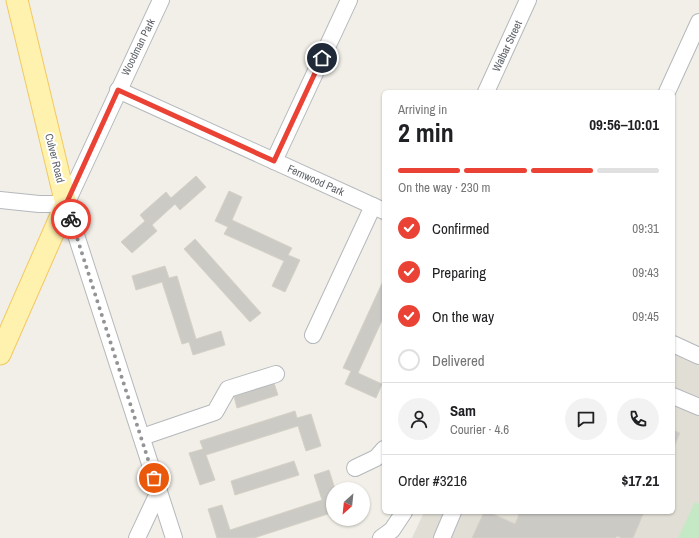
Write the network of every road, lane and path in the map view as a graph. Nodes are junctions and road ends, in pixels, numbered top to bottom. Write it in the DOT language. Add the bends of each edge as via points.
graph roads {
  1 [pos="17,0"];
  2 [pos="161,0"];
  3 [pos="348,0"];
  4 [pos="528,0"];
  5 [pos="699,22"];
  6 [pos="118,90"];
  7 [pos="487,90"];
  8 [pos="668,90"];
  9 [pos="274,161"];
  10 [pos="0,200"];
  11 [pos="66,204"];
  12 [pos="378,208"];
  13 [pos="313,335"];
  14 [pos="675,345"];
  15 [pos="0,354"];
  16 [pos="699,356"];
  17 [pos="276,374"];
  18 [pos="675,397"];
  19 [pos="699,408"];
  20 [pos="142,437"];
  21 [pos="381,458"];
  22 [pos="355,468"];
  23 [pos="159,491"];
  24 [pos="403,514"];
  25 [pos="451,514"];
  26 [pos="137,538"];
  27 [pos="174,538"];
  28 [pos="382,538"];
  29 [pos="442,538"];
  1 -- 11 [label="main road, Culver Road"];
  2 -- 6 [label="street, Woodman Park"];
  3 -- 9 [label="street"];
  4 -- 7 [label="street, Walbar Street"];
  5 -- 8 [label="street"];
  6 -- 9 [label="street, Fernwood Park"];
  6 -- 11 [label="street, Woodman Park"];
  9 -- 12 [label="street, Fernwood Park"];
  10 -- 11 [label="street"];
  11 -- 15 [label="main road"];
  11 -- 20 [label="street"];
  12 -- 13 [label="street"];
  14 -- 16 [label="street"];
  17 -- 20 [label="street" via="228,389 215,412"];
  18 -- 19 [label="street"];
  20 -- 23 [label="street"];
  21 -- 22 [label="street"];
  23 -- 26 [label="street"];
  23 -- 27 [label="street"];
  24 -- 28 [label="street" via="392,530"];
  25 -- 29 [label="street"];
}
